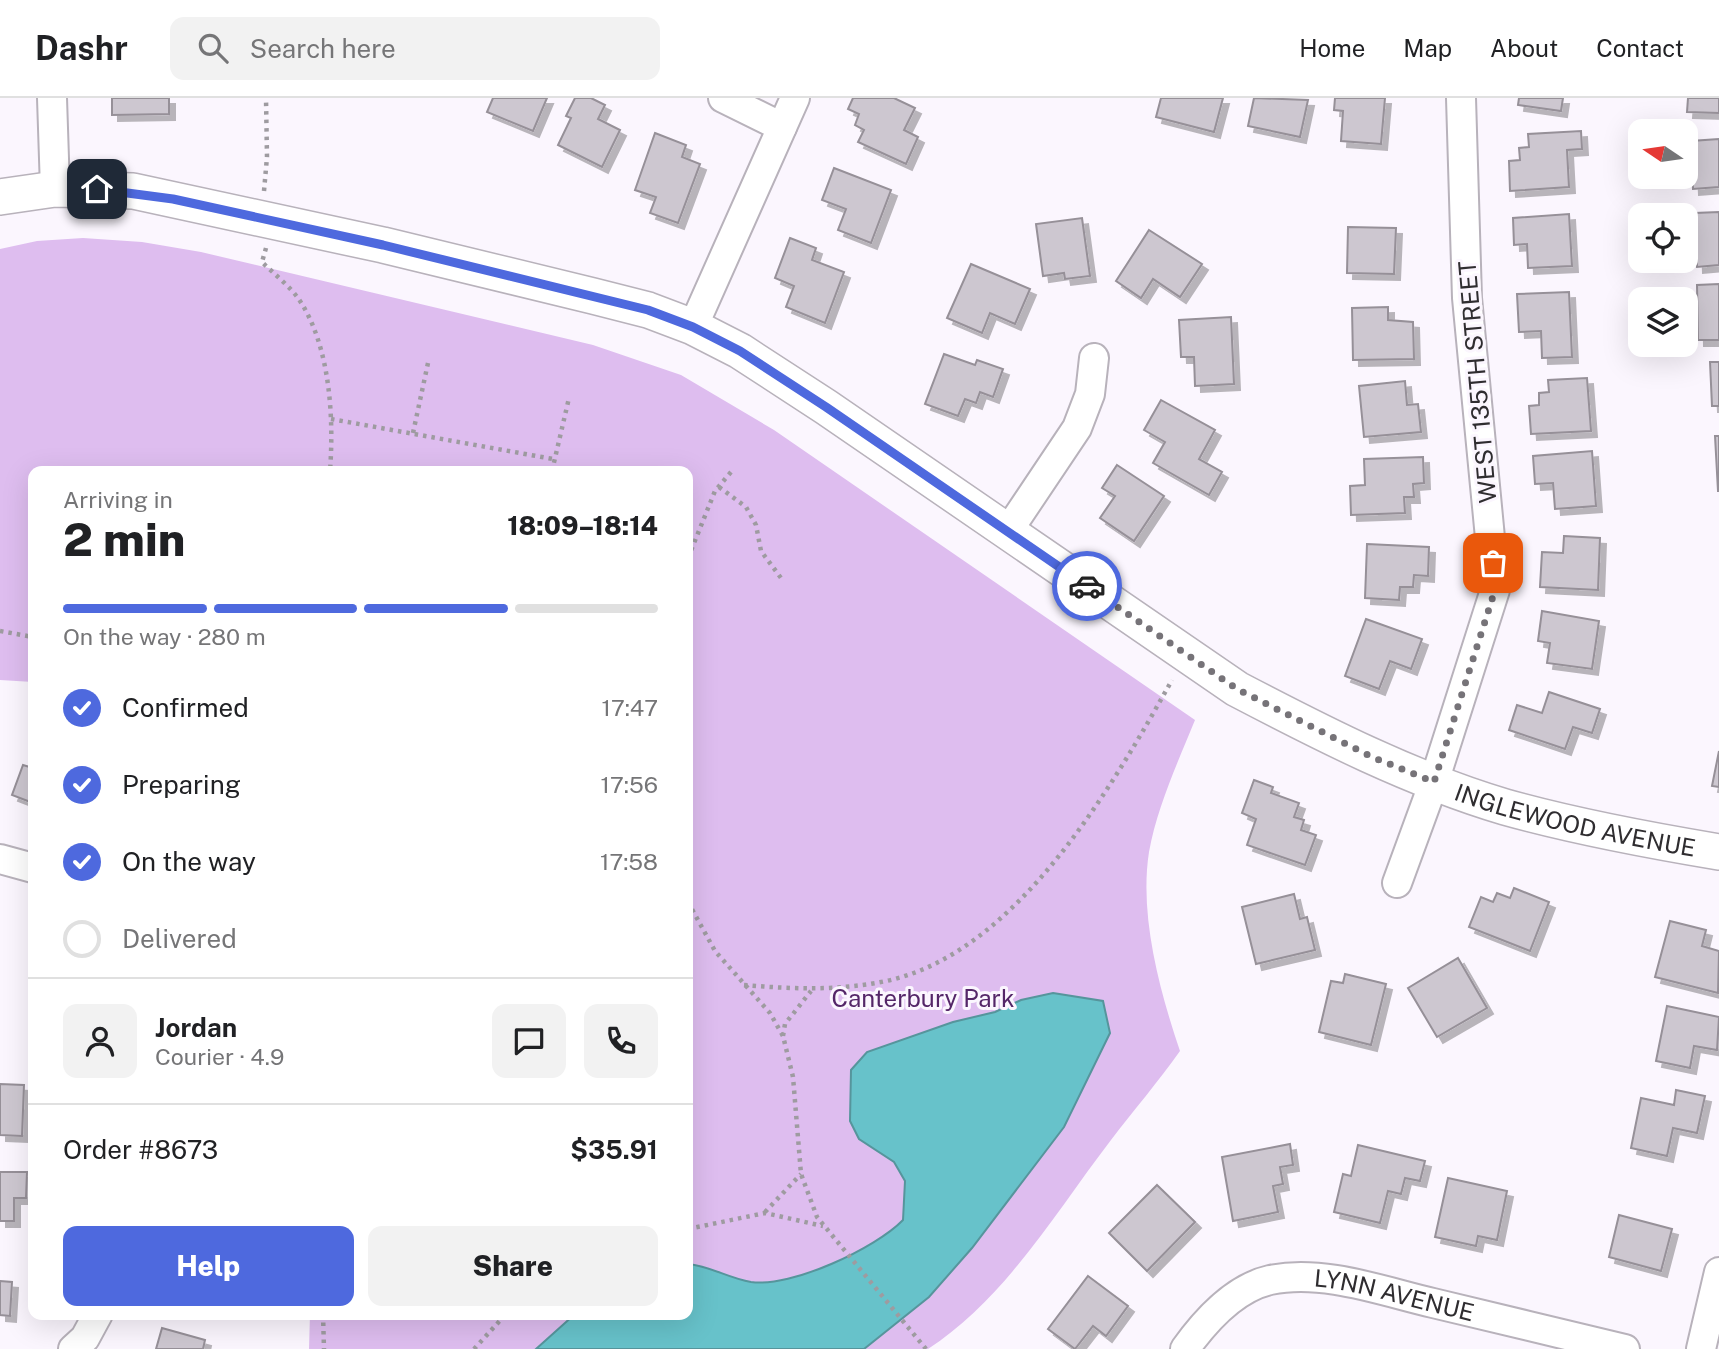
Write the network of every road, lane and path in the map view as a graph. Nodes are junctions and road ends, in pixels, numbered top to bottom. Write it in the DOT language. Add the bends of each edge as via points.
graph roads {
  1 [pos="52,98"];
  2 [pos="267,98"];
  3 [pos="723,98"];
  4 [pos="795,98"];
  5 [pos="1461,98"];
  6 [pos="782,127"];
  7 [pos="55,189"];
  8 [pos="0,197"];
  9 [pos="270,220"];
  10 [pos="693,327"];
  11 [pos="1094,358"];
  12 [pos="428,363"];
  13 [pos="569,398"];
  14 [pos="331,419"];
  15 [pos="413,433"];
  16 [pos="553,459"];
  17 [pos="330,466"];
  18 [pos="552,466"];
  19 [pos="732,472"];
  20 [pos="719,487"];
  21 [pos="1008,531"];
  22 [pos="693,547"];
  23 [pos="781,578"];
  24 [pos="0,631"];
  25 [pos="28,636"];
  26 [pos="1191,657"];
  27 [pos="1434,782"];
  28 [pos="1719,852"];
  29 [pos="0,859"];
  30 [pos="28,867"];
  31 [pos="1397,883"];
  32 [pos="693,911"];
  33 [pos="744,985"];
  34 [pos="812,990"];
  35 [pos="783,1036"];
  36 [pos="801,1174"];
  37 [pos="765,1213"];
  38 [pos="824,1226"];
  39 [pos="693,1228"];
  40 [pos="1719,1272"];
  41 [pos="323,1320"];
  42 [pos="501,1320"];
  43 [pos="324,1349"];
  44 [pos="474,1349"];
  45 [pos="926,1349"];
  46 [pos="1185,1349"];
  47 [pos="1625,1349"];
  48 [pos="1701,1349"];
  1 -- 7 [label="street"];
  2 -- 9 [label="path" via="263,190"];
  3 -- 6 [label="street"];
  4 -- 6 [label="street"];
  5 -- 27 [label="street, WEST 135TH STREET" via="1467,298 1495,590"];
  6 -- 10 [label="street"];
  7 -- 8 [label="street, INGLEWOOD AVENUE"];
  7 -- 9 [label="street, INGLEWOOD AVENUE" via="133,191"];
  9 -- 10 [label="street, INGLEWOOD AVENUE" via="593,296"];
  9 -- 14 [label="path" via="262,262 300,301 324,357"];
  10 -- 21 [label="street, INGLEWOOD AVENUE" via="740,351"];
  11 -- 21 [label="street" via="1090,394 1077,428"];
  12 -- 15 [label="path"];
  13 -- 16 [label="path"];
  14 -- 15 [label="path"];
  14 -- 17 [label="path"];
  15 -- 16 [label="path"];
  16 -- 18 [label="path"];
  19 -- 20 [label="path"];
  20 -- 22 [label="path"];
  20 -- 23 [label="path" via="746,507 756,525 761,551"];
  21 -- 26 [label="street, INGLEWOOD AVENUE"];
  24 -- 25 [label="path"];
  26 -- 27 [label="street, INGLEWOOD AVENUE" via="1237,689 1295,720"];
  26 -- 34 [label="path" via="1087,817 1027,894 1003,916 975,940 920,969 888,981"];
  27 -- 28 [label="street, INGLEWOOD AVENUE" via="1584,828"];
  27 -- 31 [label="street, INGLEWOOD AVENUE"];
  29 -- 30 [label="street"];
  32 -- 33 [label="path" via="715,951"];
  33 -- 34 [label="path"];
  33 -- 35 [label="path" via="770,1013"];
  34 -- 35 [label="path" via="785,1024"];
  35 -- 36 [label="path" via="793,1077"];
  36 -- 37 [label="path"];
  36 -- 38 [label="path"];
  37 -- 38 [label="path"];
  37 -- 39 [label="path"];
  38 -- 45 [label="path"];
  40 -- 48 [label="street"];
  41 -- 43 [label="path"];
  42 -- 44 [label="path"];
  46 -- 47 [label="street, LYNN AVENUE" via="1203,1324 1238,1295 1269,1280 1311,1277"];
}
